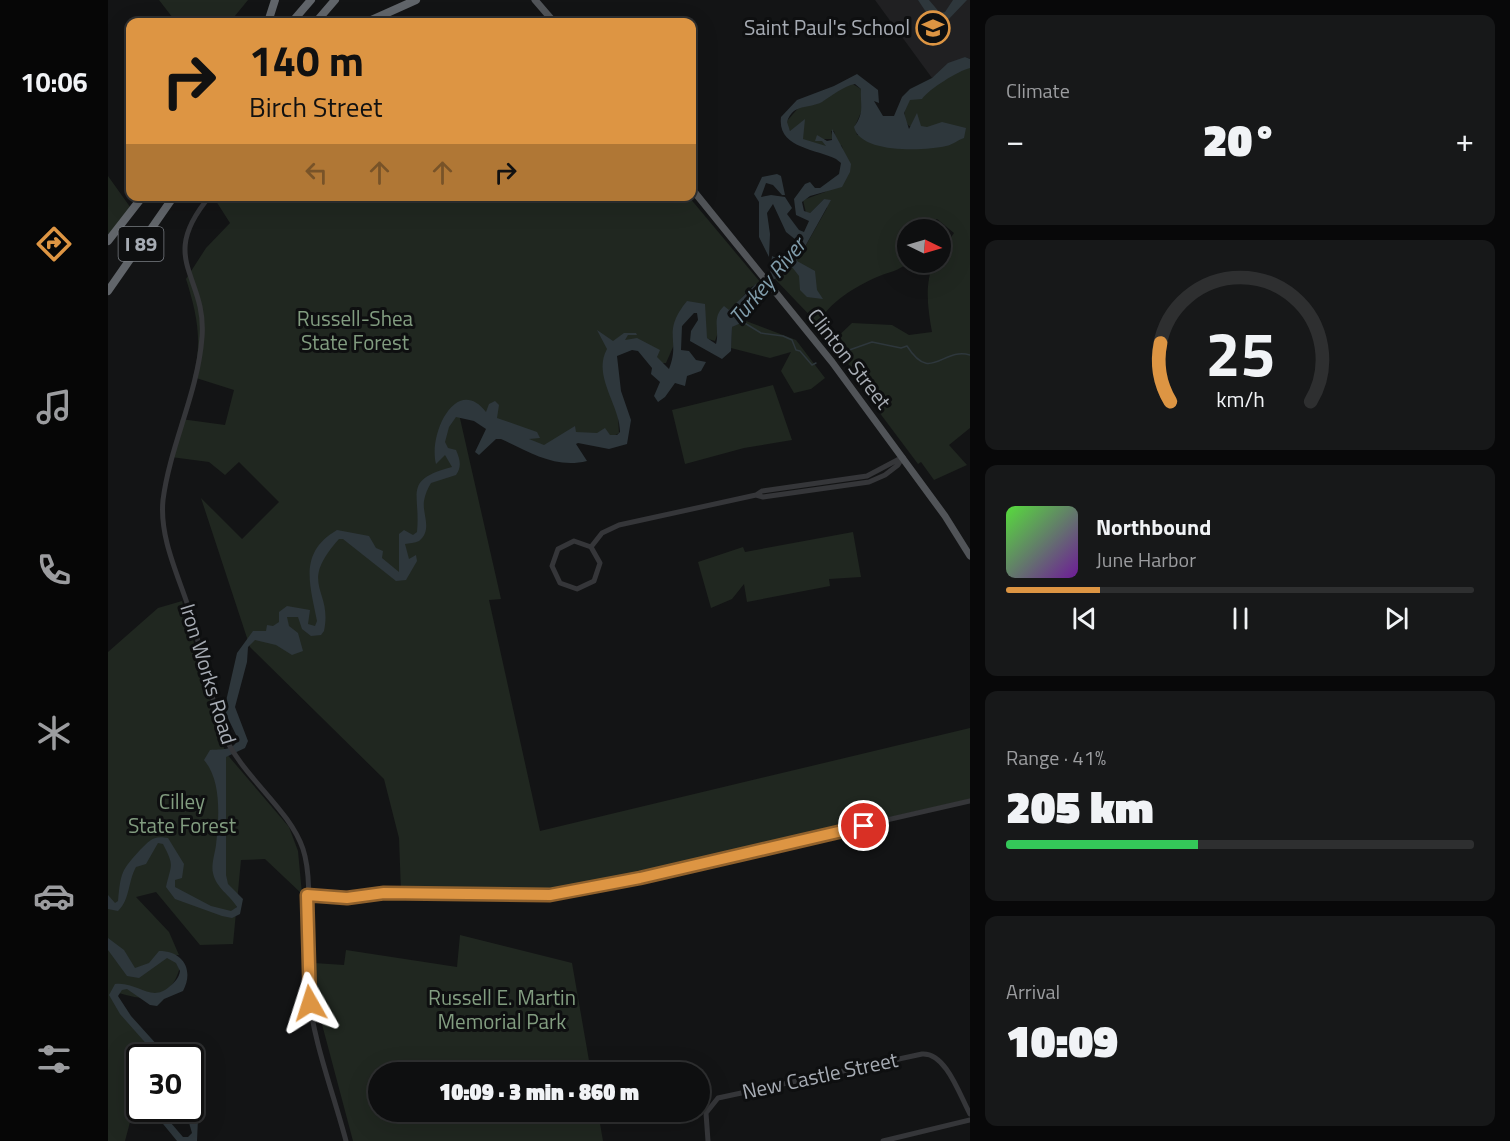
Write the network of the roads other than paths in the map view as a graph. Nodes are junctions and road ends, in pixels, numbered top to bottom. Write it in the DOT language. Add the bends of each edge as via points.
graph roads {
  1 [pos="275,0"];
  2 [pos="311,0"];
  3 [pos="335,0"];
  4 [pos="416,0"];
  5 [pos="535,0"];
  6 [pos="269,18"];
  7 [pos="295,18"];
  8 [pos="319,18"];
  9 [pos="376,18"];
  10 [pos="551,18"];
  11 [pos="696,194"];
  12 [pos="138,201"];
  13 [pos="171,201"];
  14 [pos="206,201"];
  15 [pos="108,241"];
  16 [pos="108,291"];
  17 [pos="903,457"];
  18 [pos="591,547"];
  19 [pos="970,556"];
  20 [pos="970,801"];
  21 [pos="307,895"];
  22 [pos="970,1114"];
  23 [pos="970,1120"];
  24 [pos="346,1141"];
  25 [pos="708,1141"];
  26 [pos="883,1141"];
  1 -- 6 [label="highway"];
  2 -- 7 [label="highway"];
  3 -- 8 [label="highway"];
  4 -- 9 [label="highway"];
  5 -- 10 [label="main road"];
  11 -- 17 [label="main road, Clinton Street"];
  12 -- 15 [label="highway, I 89"];
  13 -- 16 [label="highway, I 89"];
  14 -- 21 [label="street, Iron Works Road" via="194,218 186,242 186,266 201,306 202,337 163,504 169,546 228,744 235,758 296,832 305,858"];
  17 -- 18 [label="street" via="898,465 869,482 796,488 619,525 602,533"];
  17 -- 19 [label="main road, Clinton Street"];
  18 -- 18 [label="street" via="600,563 594,581 577,589 560,583 552,566 558,549 574,541"];
  20 -- 21 [label="street" via="570,892 495,896 384,893 340,898"];
  21 -- 24 [label="street, Iron Works Road" via="309,997"];
  22 -- 25 [label="street, New Castle Street" via="942,1064 934,1055 922,1054 718,1098 706,1113"];
  23 -- 26 [label="street"];
}
